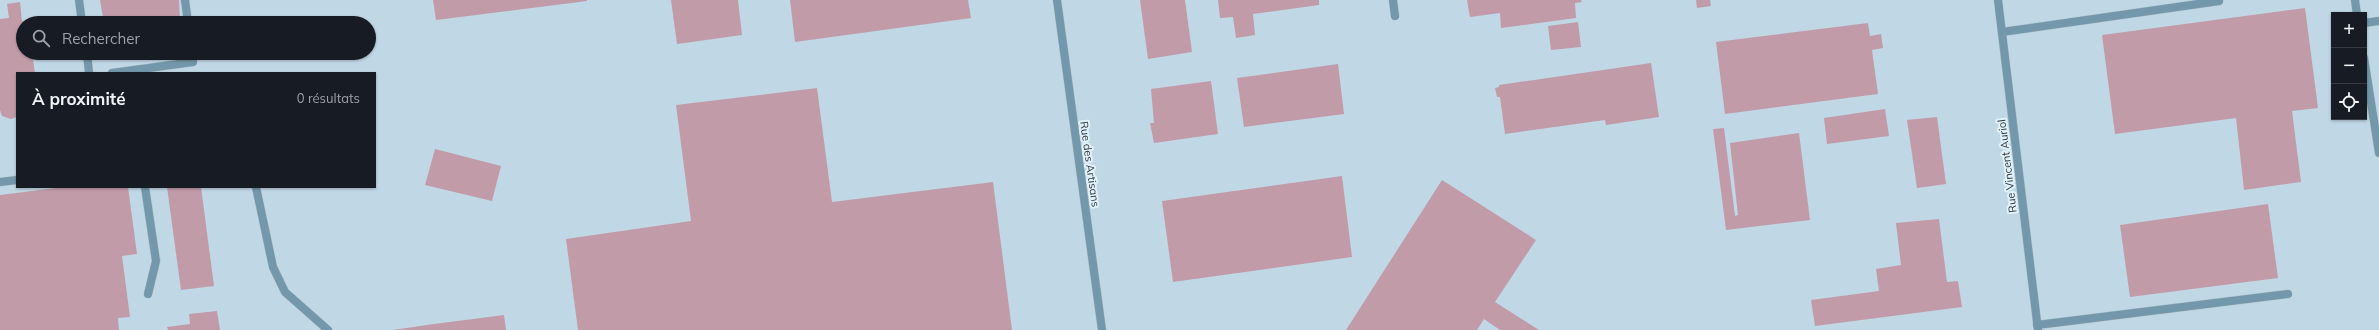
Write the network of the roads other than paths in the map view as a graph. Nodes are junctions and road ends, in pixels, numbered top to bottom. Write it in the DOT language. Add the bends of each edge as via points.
graph roads {
  1 [pos="79,0"];
  2 [pos="185,0"];
  3 [pos="1057,0"];
  4 [pos="1393,0"];
  5 [pos="1998,0"];
  6 [pos="2355,0"];
  7 [pos="2219,1"];
  8 [pos="2357,12"];
  9 [pos="81,16"];
  10 [pos="187,16"];
  11 [pos="1395,16"];
  12 [pos="2379,21"];
  13 [pos="2367,23"];
  14 [pos="2002,32"];
  15 [pos="88,60"];
  16 [pos="193,60"];
  17 [pos="89,72"];
  18 [pos="119,72"];
  19 [pos="2367,77"];
  20 [pos="2379,153"];
  21 [pos="16,180"];
  22 [pos="0,182"];
  23 [pos="145,188"];
  24 [pos="256,188"];
  25 [pos="148,294"];
  26 [pos="2288,294"];
  27 [pos="2038,328"];
  28 [pos="328,330"];
  29 [pos="1102,330"];
  1 -- 9 [label="street"];
  2 -- 10 [label="street"];
  3 -- 29 [label="street, Rue des Artisans"];
  4 -- 11 [label="street"];
  5 -- 14 [label="street, Rue Vincent Auriol"];
  6 -- 8 [label="street"];
  7 -- 14 [label="street"];
  12 -- 13 [label="street"];
  14 -- 27 [label="street, Rue Vincent Auriol"];
  15 -- 17 [label="street"];
  16 -- 18 [label="street" via="193,62"];
  19 -- 20 [label="street"];
  21 -- 22 [label="street"];
  23 -- 25 [label="street" via="156,261"];
  24 -- 28 [label="street" via="272,267 285,292"];
  26 -- 27 [label="street"];
}
